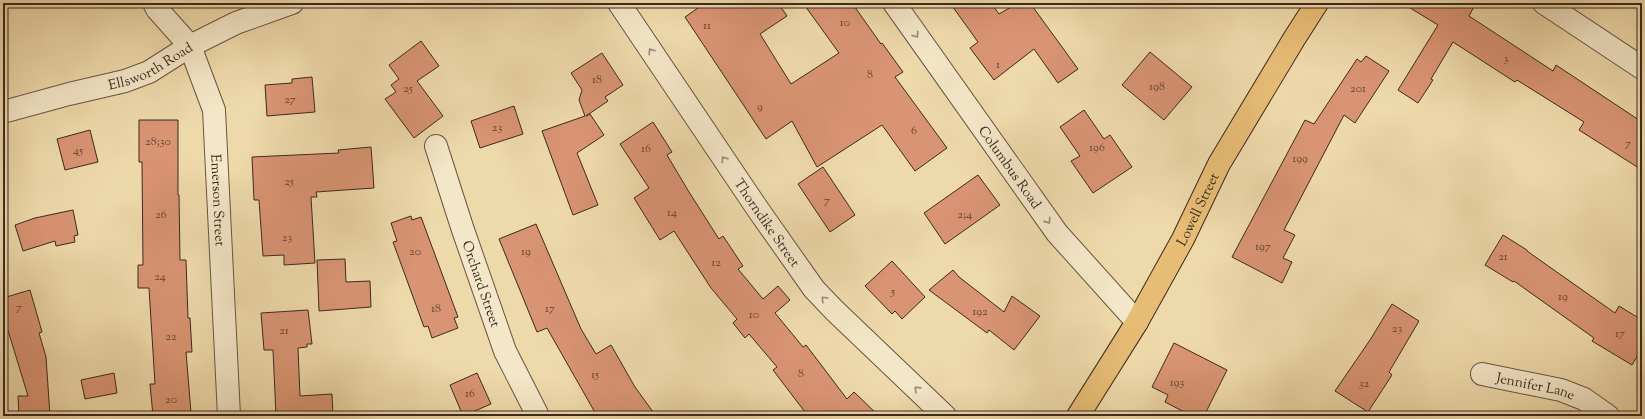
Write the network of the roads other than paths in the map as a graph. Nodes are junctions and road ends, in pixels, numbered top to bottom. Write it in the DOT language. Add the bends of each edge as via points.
graph roads {
  1 [pos="154,3"];
  2 [pos="292,3"];
  3 [pos="619,3"];
  4 [pos="894,3"];
  5 [pos="1317,3"];
  6 [pos="1544,3"];
  7 [pos="190,46"];
  8 [pos="1642,68"];
  9 [pos="3,112"];
  10 [pos="436,146"];
  11 [pos="1136,322"];
  12 [pos="1482,374"];
  13 [pos="230,416"];
  14 [pos="538,416"];
  15 [pos="945,416"];
  16 [pos="1078,416"];
  17 [pos="1608,416"];
  1 -- 7 [label="street, Emerson Street"];
  2 -- 7 [label="street, Ellsworth Road" via="236,24"];
  15 -- 3 [label="street, Thorndike Street, one-way" via="814,289"];
  4 -- 11 [label="street, Columbus Road, one-way" via="1057,234"];
  5 -- 11 [label="main road, Lowell Street" via="1219,164 1183,239"];
  6 -- 8 [label="street"];
  7 -- 9 [label="street, Ellsworth Road" via="149,72 125,81"];
  7 -- 13 [label="street, Emerson Street" via="214,110"];
  10 -- 14 [label="street, Orchard Street" via="505,351"];
  11 -- 16 [label="main road, Lowell Street"];
  12 -- 17 [label="street, Jennifer Lane" via="1561,390 1584,399"];
}
